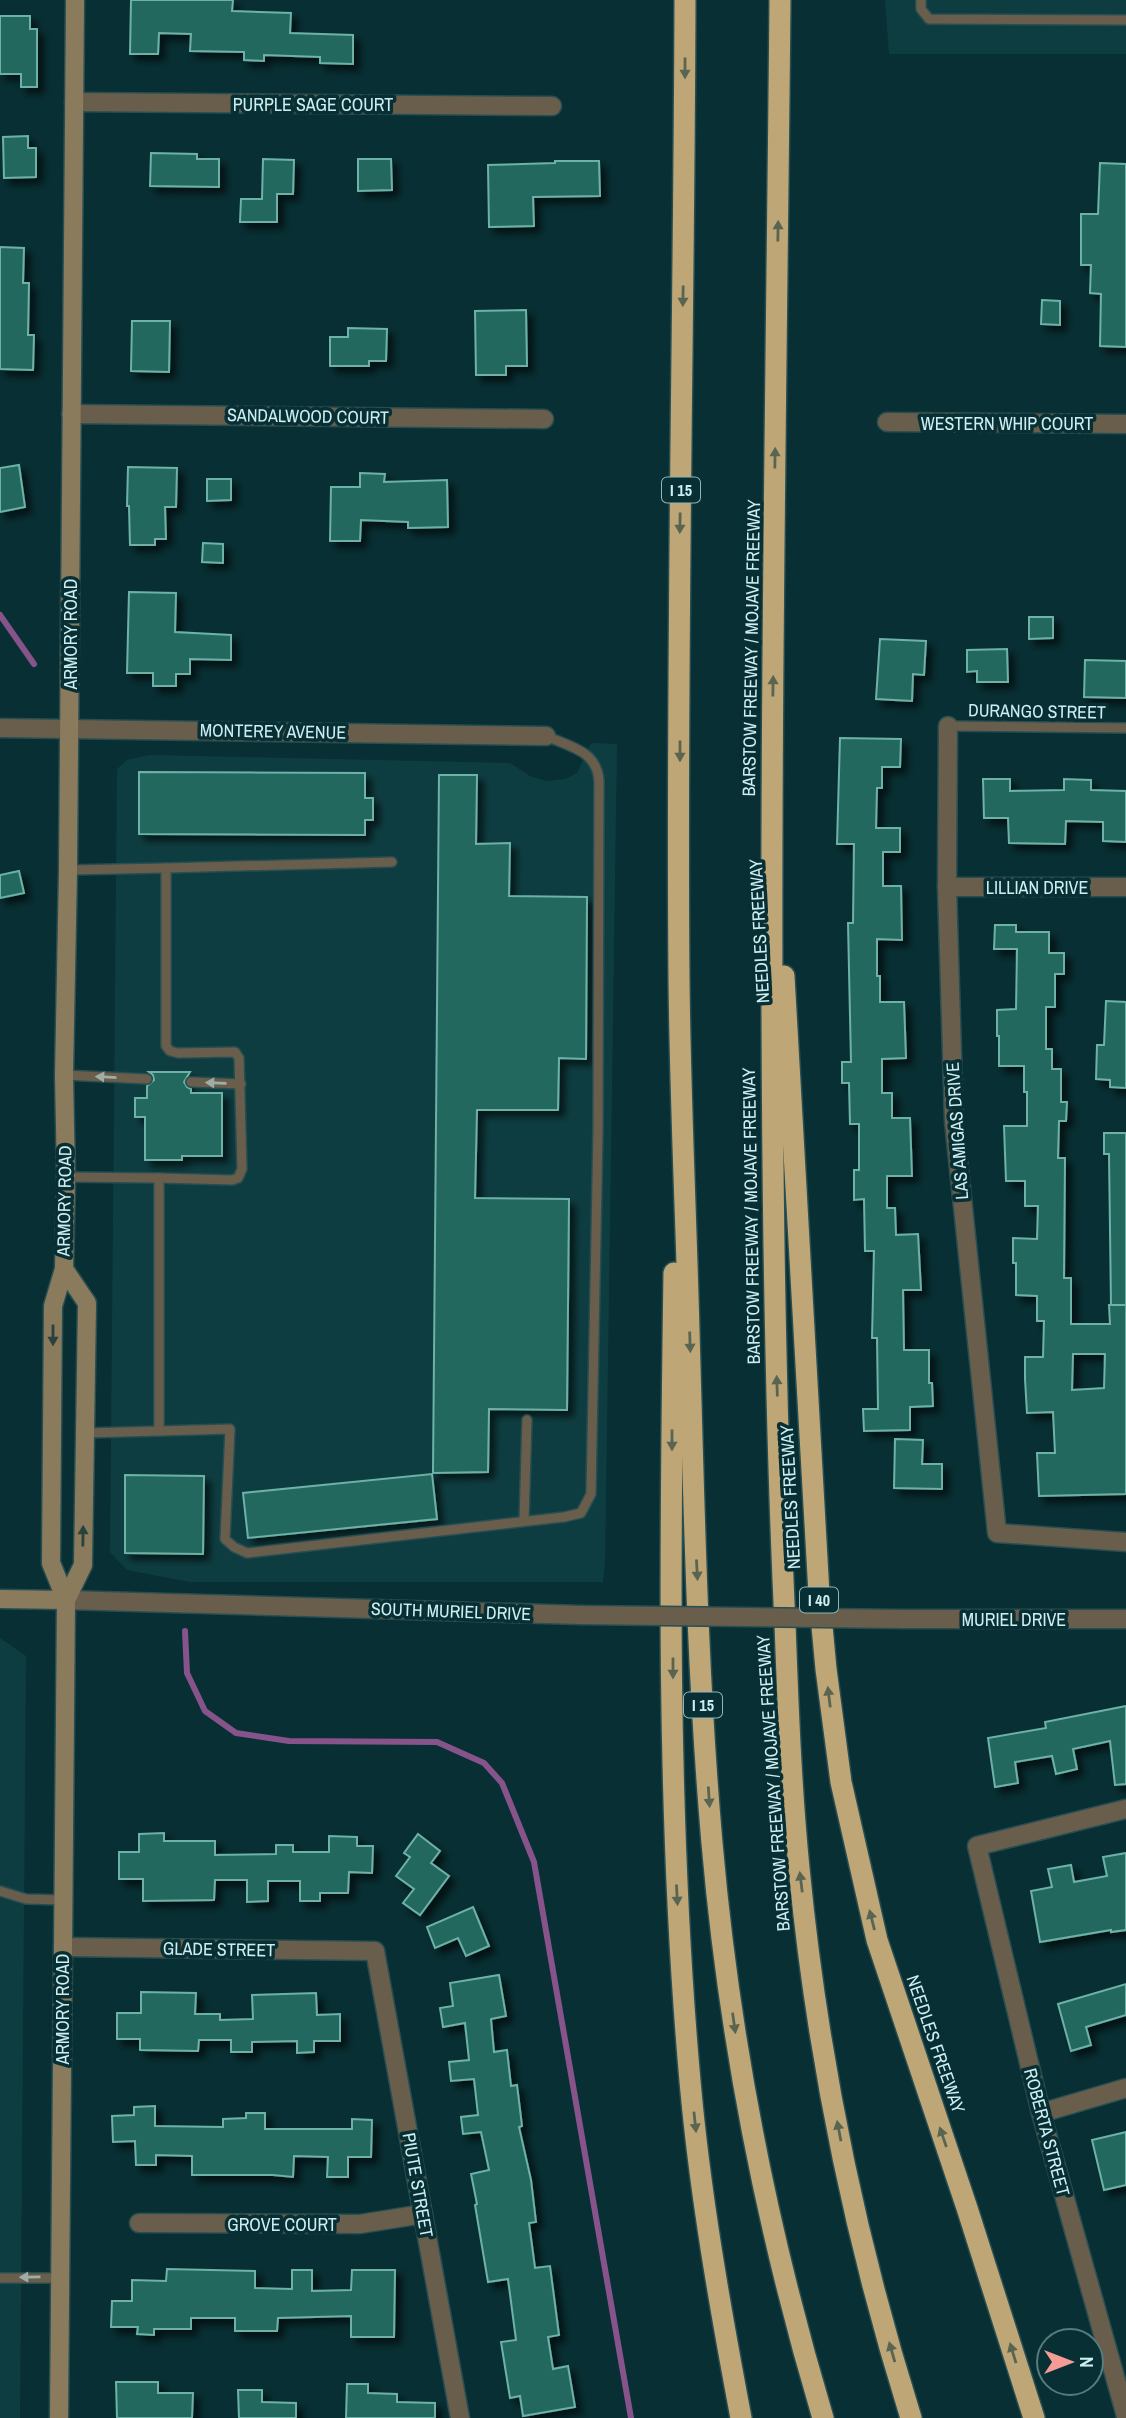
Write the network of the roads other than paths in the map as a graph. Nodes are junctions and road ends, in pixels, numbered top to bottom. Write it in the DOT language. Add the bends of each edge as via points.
graph roads {
  1 [pos="75,0"];
  2 [pos="685,0"];
  3 [pos="780,0"];
  4 [pos="921,0"];
  5 [pos="1126,20"];
  6 [pos="74,102"];
  7 [pos="552,106"];
  8 [pos="71,414"];
  9 [pos="544,419"];
  10 [pos="887,422"];
  11 [pos="1126,424"];
  12 [pos="948,726"];
  13 [pos="0,728"];
  14 [pos="69,728"];
  15 [pos="1126,728"];
  16 [pos="546,736"];
  17 [pos="772,754"];
  18 [pos="391,862"];
  19 [pos="166,868"];
  20 [pos="68,870"];
  21 [pos="947,887"];
  22 [pos="1126,887"];
  23 [pos="679,980"];
  24 [pos="64,1075"];
  25 [pos="147,1079"];
  26 [pos="191,1082"];
  27 [pos="241,1084"];
  28 [pos="65,1177"];
  29 [pos="159,1178"];
  30 [pos="64,1269"];
  31 [pos="527,1420"];
  32 [pos="159,1431"];
  33 [pos="85,1433"];
  34 [pos="524,1521"];
  35 [pos="1126,1542"];
  36 [pos="0,1599"];
  37 [pos="66,1600"];
  38 [pos="903,1619"];
  39 [pos="1126,1619"];
  40 [pos="1126,1809"];
  41 [pos="0,1891"];
  42 [pos="64,1900"];
  43 [pos="63,1947"];
  44 [pos="375,1951"];
  45 [pos="1126,2088"];
  46 [pos="1041,2113"];
  47 [pos="423,2214"];
  48 [pos="139,2223"];
  49 [pos="60,2277"];
  50 [pos="0,2278"];
  51 [pos="1119,2365"];
  52 [pos="1126,2416"];
  53 [pos="59,2418"];
  54 [pos="460,2418"];
  55 [pos="741,2418"];
  56 [pos="823,2418"];
  57 [pos="911,2418"];
  58 [pos="1034,2418"];
  1 -- 6 [label="main road, ARMORY ROAD"];
  2 -- 23 [label="highway, I 15, one-way"];
  17 -- 3 [label="highway, BARSTOW FREEWAY / MOJAVE FREEWAY, one-way"];
  4 -- 5 [label="lane" via="929,19"];
  6 -- 7 [label="street, PURPLE SAGE COURT"];
  6 -- 8 [label="main road, ARMORY ROAD"];
  8 -- 9 [label="street, SANDALWOOD COURT"];
  8 -- 14 [label="main road, ARMORY ROAD"];
  10 -- 11 [label="street, WESTERN WHIP COURT"];
  12 -- 15 [label="lane, DURANGO STREET"];
  12 -- 21 [label="street, LAS AMIGAS DRIVE"];
  13 -- 14 [label="street, MONTEREY AVENUE"];
  14 -- 16 [label="street, MONTEREY AVENUE"];
  14 -- 20 [label="main road, ARMORY ROAD"];
  16 -- 34 [label="lane" via="592,759 599,781 591,1493 581,1514"];
  57 -- 17 [label="highway, BARSTOW FREEWAY / MOJAVE FREEWAY, one-way" via="848,2176 813,1981 799,1868 776,1364"];
  58 -- 17 [label="highway, NEEDLES FREEWAY / I 40, one-way" via="877,1940 841,1782 825,1669 814,1524"];
  18 -- 19 [label="lane"];
  19 -- 20 [label="lane"];
  19 -- 27 [label="lane" via="166,1046 178,1053 235,1052 241,1063"];
  20 -- 24 [label="main road, ARMORY ROAD"];
  21 -- 22 [label="street, LILLIAN DRIVE"];
  21 -- 35 [label="street, LAS AMIGAS DRIVE" via="954,1121 997,1534"];
  23 -- 55 [label="highway, one-way" via="672,1437 677,1891 701,2180"];
  23 -- 56 [label="highway, I 15, one-way" via="695,1532 713,1856 755,2143 789,2297"];
  25 -- 24 [label="lane, one-way"];
  24 -- 28 [label="main road, ARMORY ROAD"];
  27 -- 26 [label="lane, one-way"];
  27 -- 29 [label="lane" via="242,1169 238,1178"];
  28 -- 29 [label="lane"];
  28 -- 30 [label="main road, ARMORY ROAD"];
  29 -- 32 [label="lane"];
  30 -- 33 [label="main road, ARMORY ROAD" via="87,1303"];
  30 -- 37 [label="main road, ARMORY ROAD, one-way" via="53,1306 51,1563"];
  31 -- 34 [label="lane"];
  32 -- 33 [label="lane"];
  32 -- 34 [label="lane" via="230,1429 225,1539 247,1553"];
  37 -- 33 [label="main road, ARMORY ROAD, one-way" via="83,1565"];
  36 -- 37 [label="main road, SOUTH MURIEL DRIVE"];
  37 -- 38 [label="street, SOUTH MURIEL DRIVE, bridge"];
  37 -- 42 [label="main road, ARMORY ROAD"];
  38 -- 39 [label="street, MURIEL DRIVE"];
  40 -- 46 [label="street, ROBERTA STREET" via="977,1846"];
  41 -- 42 [label="lane" via="26,1899"];
  42 -- 43 [label="main road, ARMORY ROAD"];
  43 -- 44 [label="street, GLADE STREET"];
  43 -- 49 [label="main road, ARMORY ROAD"];
  44 -- 47 [label="street, PIUTE STREET"];
  45 -- 46 [label="street"];
  46 -- 51 [label="street, ROBERTA STREET"];
  47 -- 48 [label="street, GROVE COURT" via="360,2224"];
  47 -- 54 [label="street, PIUTE STREET"];
  49 -- 50 [label="lane, one-way"];
  49 -- 53 [label="main road, ARMORY ROAD"];
  51 -- 52 [label="street, ROBERTA STREET"];
}
